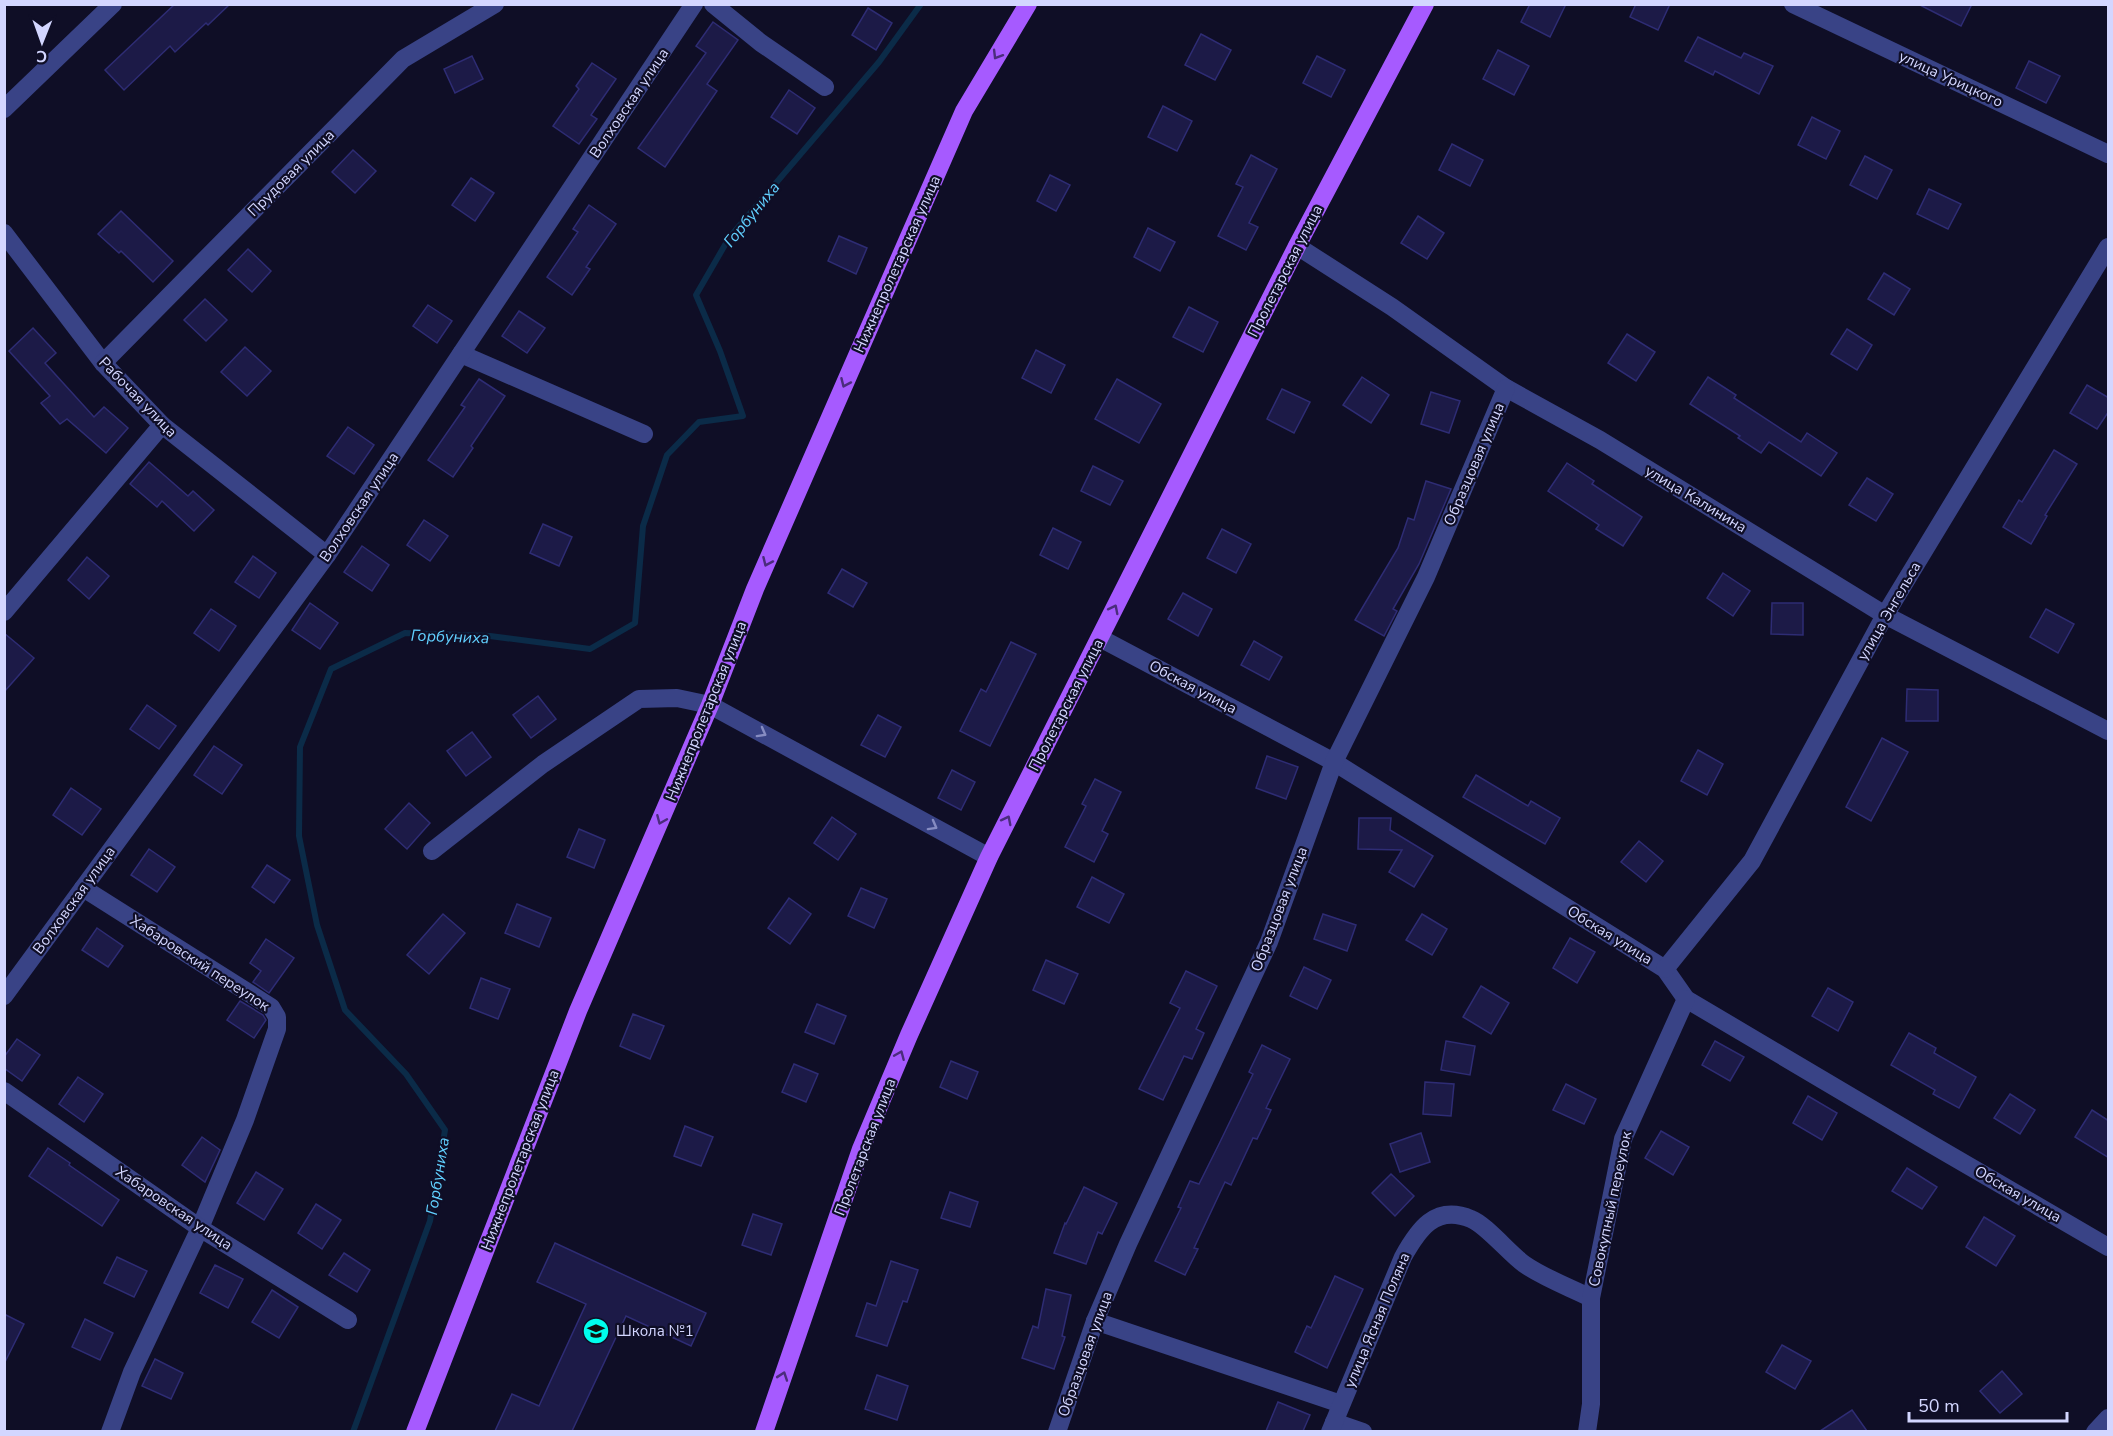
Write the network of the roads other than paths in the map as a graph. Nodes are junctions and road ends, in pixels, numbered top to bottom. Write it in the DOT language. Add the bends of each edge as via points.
graph roads {
  1 [pos="113,4"];
  2 [pos="495,4"];
  3 [pos="694,4"];
  4 [pos="713,4"];
  5 [pos="1028,4"];
  6 [pos="1425,4"];
  7 [pos="1793,4"];
  8 [pos="825,87"];
  9 [pos="4,109"];
  10 [pos="2109,154"];
  11 [pos="4,234"];
  12 [pos="1297,246"];
  13 [pos="2109,247"];
  14 [pos="461,354"];
  15 [pos="103,363"];
  16 [pos="1506,388"];
  17 [pos="162,425"];
  18 [pos="644,434"];
  19 [pos="327,555"];
  20 [pos="4,612"];
  21 [pos="1885,615"];
  22 [pos="1100,638"];
  23 [pos="710,705"];
  24 [pos="2109,731"];
  25 [pos="1334,762"];
  26 [pos="432,851"];
  27 [pos="989,857"];
  28 [pos="83,888"];
  29 [pos="1665,969"];
  30 [pos="4,996"];
  31 [pos="1686,999"];
  32 [pos="4,1091"];
  33 [pos="200,1228"];
  34 [pos="2109,1247"];
  35 [pos="1591,1298"];
  36 [pos="348,1320"];
  37 [pos="1095,1321"];
  38 [pos="1341,1404"];
  39 [pos="2109,1418"];
  40 [pos="1332,1427"];
  41 [pos="110,1431"];
  42 [pos="415,1431"];
  43 [pos="764,1431"];
  44 [pos="1057,1431"];
  45 [pos="1363,1431"];
  46 [pos="1587,1431"];
  47 [pos="2095,1431"];
  1 -- 9 [label="street"];
  2 -- 15 [label="street, Прудовая улица" via="404,59"];
  3 -- 14 [label="street, Волховская улица"];
  4 -- 8 [label="street"];
  5 -- 23 [label="main road, Нижнепролетарская улица, one-way" via="964,111 755,589"];
  6 -- 12 [label="main road, Пролетарская улица"];
  7 -- 10 [label="street, улица Урицкого"];
  11 -- 15 [label="street, Рабочая улица"];
  12 -- 16 [label="street, улица Калинина"];
  22 -- 12 [label="main road, Пролетарская улица, one-way"];
  13 -- 21 [label="street, улица Энгельса"];
  14 -- 18 [label="street"];
  14 -- 19 [label="street, Волховская улица"];
  15 -- 17 [label="street, Рабочая улица"];
  16 -- 21 [label="street, улица Калинина" via="1600,440"];
  16 -- 25 [label="street, Образцовая улица" via="1425,577"];
  17 -- 19 [label="street, Рабочая улица"];
  17 -- 20 [label="street"];
  19 -- 28 [label="street, Волховская улица"];
  21 -- 24 [label="street, улица Калинина"];
  21 -- 29 [label="street, улица Энгельса" via="1752,861"];
  22 -- 25 [label="street, Обская улица"];
  27 -- 22 [label="main road, Пролетарская улица, one-way"];
  23 -- 26 [label="street" via="677,698 639,699 543,764"];
  23 -- 27 [label="street, one-way"];
  23 -- 42 [label="main road, Нижнепролетарская улица, one-way" via="578,1011"];
  25 -- 29 [label="street, Обская улица"];
  25 -- 37 [label="street, Образцовая улица" via="1269,942"];
  43 -- 27 [label="main road, Пролетарская улица, one-way" via="861,1149"];
  28 -- 30 [label="street, Волховская улица"];
  28 -- 33 [label="street, Хабаровский переулок" via="271,1007 276,1017 277,1029 245,1119"];
  29 -- 31 [label="street, Обская улица"];
  31 -- 34 [label="street, Обская улица"];
  31 -- 35 [label="street, Совокупный переулок" via="1623,1139"];
  32 -- 33 [label="street, Хабаровская улица"];
  33 -- 36 [label="street, Хабаровская улица"];
  33 -- 41 [label="street, Хабаровский переулок" via="132,1372"];
  35 -- 38 [label="street, улица Ясная Поляна" via="1525,1265 1472,1219 1452,1215 1433,1218 1416,1234 1403,1257"];
  35 -- 46 [label="street, Совокупный переулок" via="1591,1404"];
  37 -- 38 [label="street"];
  37 -- 44 [label="street, Образцовая улица"];
  38 -- 40 [label="street, улица Ясная Поляна"];
  39 -- 47 [label="street"];
  40 -- 45 [label="street"];
}
